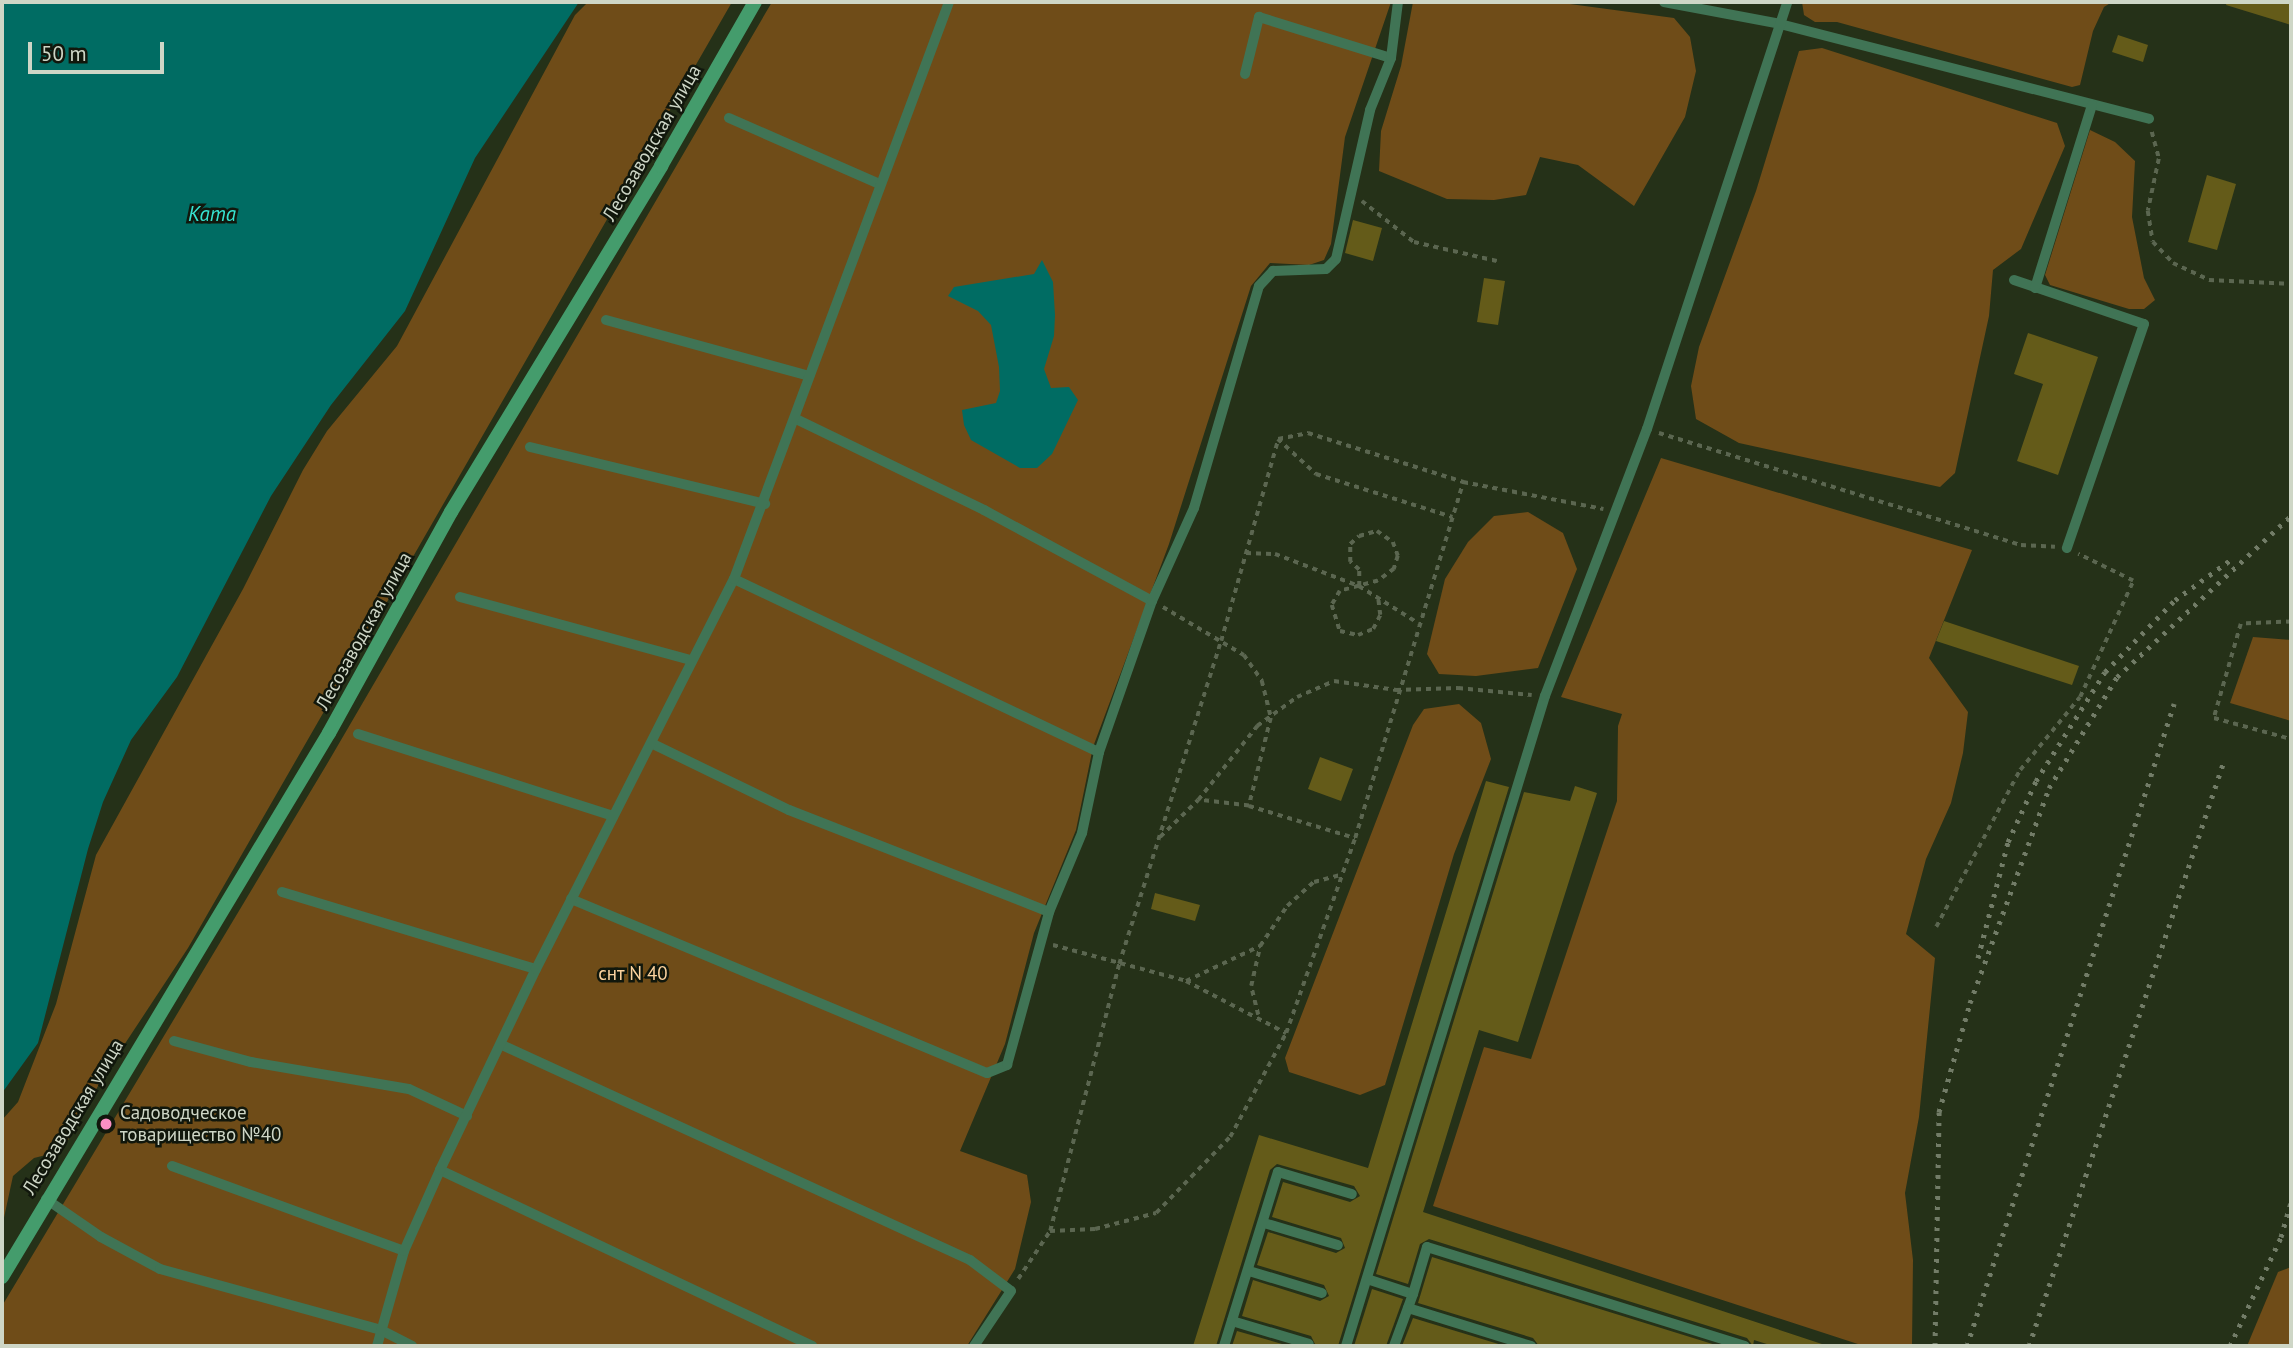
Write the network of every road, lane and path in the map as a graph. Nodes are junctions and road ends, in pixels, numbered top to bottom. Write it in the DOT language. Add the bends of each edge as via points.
graph roads {
  1 [pos="755,2"];
  2 [pos="948,2"];
  3 [pos="1398,2"];
  4 [pos="1664,2"];
  5 [pos="1787,2"];
  6 [pos="1780,24"];
  7 [pos="1391,58"];
  8 [pos="1245,74"];
  9 [pos="2092,105"];
  10 [pos="729,118"];
  11 [pos="2149,120"];
  12 [pos="879,184"];
  13 [pos="1352,193"];
  14 [pos="1497,261"];
  15 [pos="2014,280"];
  16 [pos="2291,284"];
  17 [pos="2035,288"];
  18 [pos="606,320"];
  19 [pos="809,376"];
  20 [pos="796,419"];
  21 [pos="1647,429"];
  22 [pos="1278,439"];
  23 [pos="530,447"];
  24 [pos="1463,482"];
  25 [pos="765,504"];
  26 [pos="1615,511"];
  27 [pos="1451,517"];
  28 [pos="2067,548"];
  29 [pos="1246,553"];
  30 [pos="734,579"];
  31 [pos="1359,586"];
  32 [pos="460,597"];
  33 [pos="1378,599"];
  34 [pos="1153,601"];
  35 [pos="2291,622"];
  36 [pos="1418,623"];
  37 [pos="1221,641"];
  38 [pos="690,660"];
  39 [pos="1396,690"];
  40 [pos="1545,696"];
  41 [pos="1271,718"];
  42 [pos="358,734"];
  43 [pos="2291,739"];
  44 [pos="653,744"];
  45 [pos="1099,752"];
  46 [pos="1198,800"];
  47 [pos="1248,806"];
  48 [pos="613,816"];
  49 [pos="1355,838"];
  50 [pos="1158,839"];
  51 [pos="1342,875"];
  52 [pos="282,892"];
  53 [pos="571,899"];
  54 [pos="1049,912"];
  55 [pos="1936,927"];
  56 [pos="1043,942"];
  57 [pos="1260,946"];
  58 [pos="1119,964"];
  59 [pos="536,969"];
  60 [pos="1186,981"];
  61 [pos="1258,1015"];
  62 [pos="1286,1032"];
  63 [pos="174,1041"];
  64 [pos="502,1045"];
  65 [pos="467,1116"];
  66 [pos="172,1166"];
  67 [pos="440,1170"];
  68 [pos="1352,1194"];
  69 [pos="46,1199"];
  70 [pos="1264,1223"];
  71 [pos="1050,1231"];
  72 [pos="1338,1245"];
  73 [pos="404,1251"];
  74 [pos="1249,1271"];
  75 [pos="2,1277"];
  76 [pos="1367,1279"];
  77 [pos="1011,1291"];
  78 [pos="1322,1293"];
  79 [pos="1413,1294"];
  80 [pos="1408,1307"];
  81 [pos="1232,1321"];
  82 [pos="381,1329"];
  83 [pos="1309,1344"];
  84 [pos="377,1346"];
  85 [pos="412,1346"];
  86 [pos="813,1346"];
  87 [pos="974,1346"];
  88 [pos="1224,1346"];
  89 [pos="1346,1346"];
  90 [pos="1394,1346"];
  91 [pos="1531,1346"];
  92 [pos="1745,1346"];
  1 -- 69 [label="street, Лесозаводская улица" via="640,202 451,512 329,733"];
  2 -- 12 [label="lane"];
  3 -- 7 [label="lane"];
  4 -- 6 [label="lane"];
  5 -- 6 [label="lane"];
  6 -- 9 [label="lane"];
  6 -- 21 [label="lane"];
  7 -- 8 [label="lane" via="1259,16"];
  7 -- 13 [label="lane" via="1370,110"];
  9 -- 11 [label="lane"];
  9 -- 17 [label="lane"];
  10 -- 12 [label="lane"];
  11 -- 16 [label="path" via="2159,159 2148,211 2153,242 2173,263 2209,280"];
  12 -- 19 [label="lane"];
  13 -- 14 [label="path" via="1414,242"];
  13 -- 34 [label="lane" via="1336,259 1326,269 1273,271 1259,286 1194,508"];
  15 -- 17 [label="lane"];
  17 -- 28 [label="lane" via="2144,324"];
  18 -- 19 [label="lane"];
  19 -- 20 [label="lane"];
  20 -- 25 [label="lane"];
  20 -- 34 [label="lane" via="984,510"];
  21 -- 26 [label="lane"];
  21 -- 28 [label="path" via="2021,545"];
  22 -- 24 [label="path" via="1308,433"];
  22 -- 27 [label="path" via="1316,474"];
  22 -- 29 [label="path"];
  23 -- 25 [label="lane"];
  24 -- 26 [label="path"];
  24 -- 27 [label="path"];
  25 -- 30 [label="lane"];
  26 -- 40 [label="lane"];
  27 -- 36 [label="path"];
  28 -- 55 [label="path" via="2133,581 2080,697 2020,770"];
  29 -- 31 [label="path" via="1275,554"];
  29 -- 37 [label="path"];
  30 -- 38 [label="lane"];
  30 -- 45 [label="lane"];
  31 -- 31 [label="path" via="1378,581 1394,569 1398,555 1393,542 1377,531 1350,544 1350,562 1359,570"];
  31 -- 33 [label="path"];
  31 -- 33 [label="path" via="1340,592 1332,605 1340,631 1358,635 1373,629 1380,615"];
  32 -- 38 [label="lane"];
  33 -- 36 [label="path"];
  34 -- 37 [label="path"];
  34 -- 45 [label="lane"];
  35 -- 43 [label="path" via="2241,624 2214,718"];
  36 -- 39 [label="path"];
  37 -- 41 [label="path" via="1244,655 1262,681"];
  37 -- 50 [label="path"];
  38 -- 44 [label="lane"];
  39 -- 40 [label="path" via="1458,688"];
  39 -- 41 [label="path" via="1334,681 1297,697"];
  39 -- 49 [label="path"];
  40 -- 76 [label="lane"];
  41 -- 46 [label="path" via="1240,745"];
  41 -- 47 [label="path"];
  42 -- 48 [label="lane"];
  44 -- 48 [label="lane"];
  44 -- 54 [label="lane" via="789,810"];
  45 -- 54 [label="lane" via="1082,833"];
  46 -- 47 [label="path"];
  46 -- 50 [label="path"];
  47 -- 49 [label="path"];
  48 -- 53 [label="lane"];
  49 -- 51 [label="path"];
  50 -- 58 [label="path"];
  51 -- 57 [label="path" via="1314,882 1287,906"];
  51 -- 62 [label="path"];
  52 -- 59 [label="lane"];
  53 -- 56 [label="lane" via="988,1073 1007,1065"];
  53 -- 59 [label="lane"];
  54 -- 56 [label="lane"];
  56 -- 58 [label="path"];
  57 -- 60 [label="path"];
  57 -- 61 [label="path" via="1251,986"];
  58 -- 60 [label="path"];
  58 -- 71 [label="path"];
  59 -- 64 [label="lane"];
  60 -- 61 [label="path"];
  61 -- 62 [label="path"];
  62 -- 71 [label="path" via="1230,1137 1156,1213 1095,1229"];
  63 -- 65 [label="lane" via="251,1062 409,1089"];
  64 -- 65 [label="lane"];
  64 -- 77 [label="lane" via="959,1255"];
  65 -- 67 [label="lane"];
  66 -- 73 [label="lane"];
  67 -- 73 [label="lane"];
  67 -- 86 [label="lane"];
  68 -- 70 [label="lane" via="1278,1172"];
  69 -- 75 [label="street, Лесозаводская улица"];
  69 -- 82 [label="lane" via="160,1269"];
  70 -- 72 [label="lane"];
  70 -- 74 [label="lane"];
  71 -- 77 [label="path"];
  73 -- 82 [label="lane"];
  74 -- 78 [label="lane"];
  74 -- 81 [label="lane"];
  76 -- 79 [label="lane"];
  76 -- 89 [label="lane"];
  77 -- 87 [label="lane"];
  79 -- 80 [label="lane"];
  79 -- 92 [label="lane" via="1427,1247"];
  80 -- 90 [label="lane"];
  80 -- 91 [label="lane"];
  81 -- 83 [label="lane"];
  81 -- 88 [label="lane"];
  82 -- 84 [label="lane"];
  82 -- 85 [label="lane"];
}
